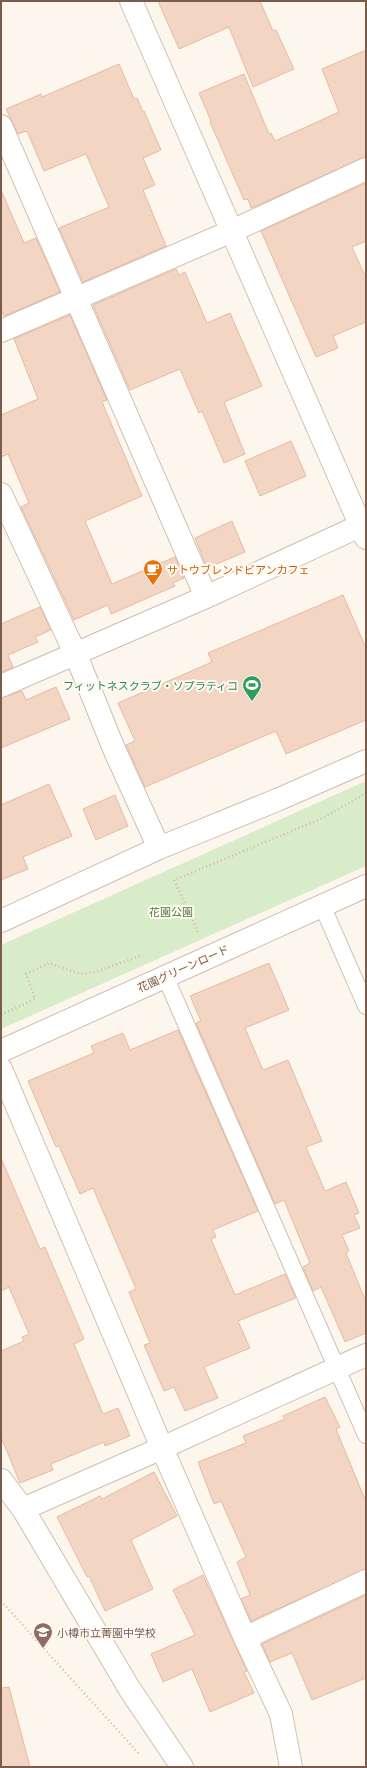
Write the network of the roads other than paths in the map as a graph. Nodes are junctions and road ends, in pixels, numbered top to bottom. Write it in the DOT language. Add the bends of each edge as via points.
graph roads {
  1 [pos="132,1"];
  2 [pos="1,126"];
  3 [pos="366,169"];
  4 [pos="232,231"];
  5 [pos="77,298"];
  6 [pos="1,332"];
  7 [pos="1,494"];
  8 [pos="364,529"];
  9 [pos="206,597"];
  10 [pos="76,656"];
  11 [pos="1,686"];
  12 [pos="366,761"];
  13 [pos="159,848"];
  14 [pos="366,886"];
  15 [pos="322,905"];
  16 [pos="1,921"];
  17 [pos="165,976"];
  18 [pos="366,1006"];
  19 [pos="1,1051"];
  20 [pos="1,1069"];
  21 [pos="366,1355"];
  22 [pos="338,1368"];
  23 [pos="366,1435"];
  24 [pos="162,1448"];
  25 [pos="1,1480"];
  26 [pos="23,1509"];
  27 [pos="366,1581"];
  28 [pos="245,1638"];
  29 [pos="182,1767"];
  30 [pos="291,1767"];
  1 -- 4 [label="street"];
  2 -- 5 [label="street"];
  3 -- 4 [label="street"];
  4 -- 5 [label="street"];
  4 -- 8 [label="street"];
  5 -- 6 [label="street"];
  5 -- 9 [label="street"];
  7 -- 10 [label="street"];
  8 -- 9 [label="street"];
  9 -- 10 [label="street"];
  10 -- 11 [label="street"];
  10 -- 13 [label="street" via="114,749"];
  12 -- 13 [label="street"];
  13 -- 16 [label="street"];
  14 -- 15 [label="street, 花園グリーンロード"];
  15 -- 17 [label="street, 花園グリーンロード"];
  15 -- 18 [label="lane"];
  17 -- 19 [label="street, 花園グリーンロード"];
  17 -- 22 [label="lane"];
  20 -- 24 [label="street"];
  21 -- 22 [label="street"];
  22 -- 23 [label="lane"];
  22 -- 24 [label="street"];
  24 -- 26 [label="street"];
  24 -- 28 [label="street"];
  25 -- 26 [label="street"];
  26 -- 29 [label="street" via="129,1688"];
  27 -- 28 [label="street"];
  28 -- 30 [label="street" via="282,1714"];
}
